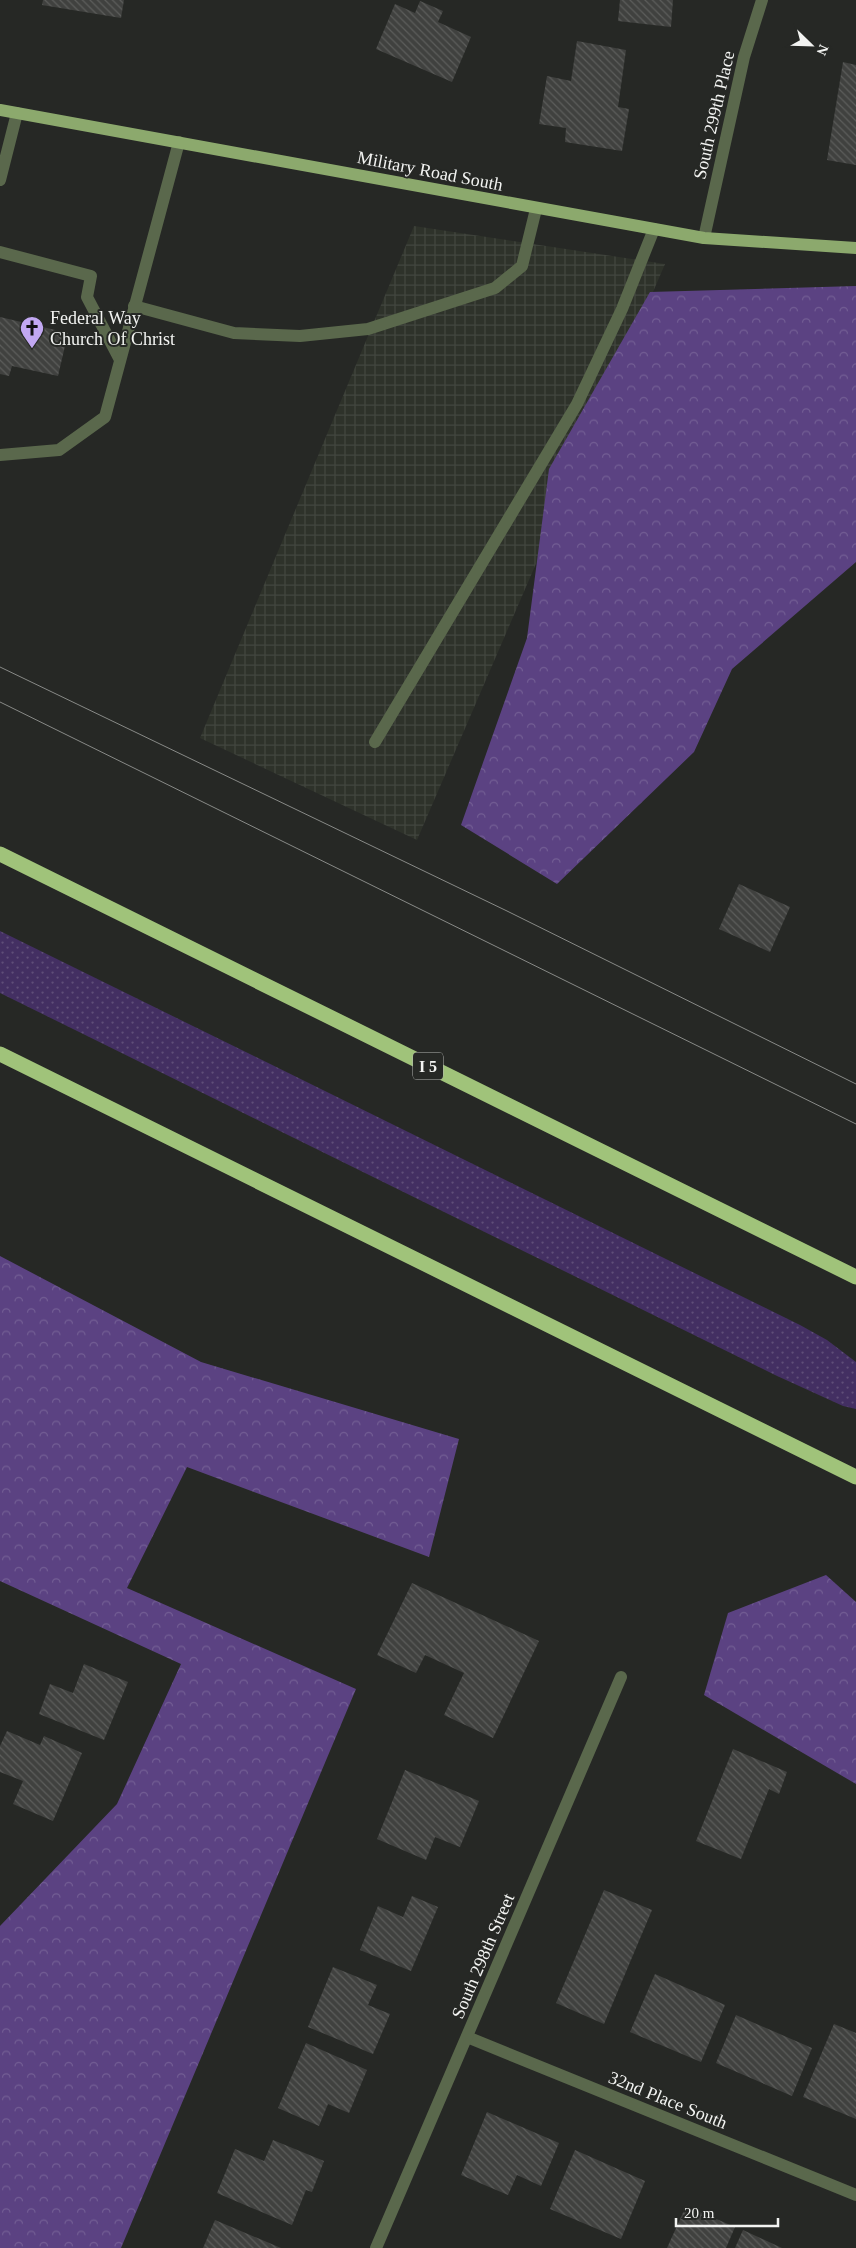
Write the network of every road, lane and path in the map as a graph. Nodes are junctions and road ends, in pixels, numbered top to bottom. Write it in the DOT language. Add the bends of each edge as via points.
graph roads {
  1 [pos="762,0"];
  2 [pos="0,110"];
  3 [pos="17,113"];
  4 [pos="179,142"];
  5 [pos="0,180"];
  6 [pos="536,209"];
  7 [pos="654,229"];
  8 [pos="704,238"];
  9 [pos="856,248"];
  10 [pos="0,252"];
  11 [pos="134,306"];
  12 [pos="119,358"];
  13 [pos="0,455"];
  14 [pos="375,742"];
  15 [pos="0,854"];
  16 [pos="0,1054"];
  17 [pos="856,1277"];
  18 [pos="856,1477"];
  19 [pos="621,1677"];
  20 [pos="467,2037"];
  21 [pos="856,2194"];
  22 [pos="376,2248"];
  1 -- 8 [label="street, South 299th Place" via="744,57"];
  2 -- 3 [label="main road, Military Road South"];
  3 -- 4 [label="main road, Military Road South"];
  3 -- 5 [label="street"];
  4 -- 6 [label="main road, Military Road South"];
  4 -- 11 [label="street"];
  6 -- 7 [label="main road, Military Road South"];
  6 -- 11 [label="street" via="522,266 495,288 368,329 300,336 234,333"];
  7 -- 8 [label="main road, Military Road South"];
  7 -- 14 [label="street" via="622,309 577,404"];
  8 -- 9 [label="main road, Military Road South"];
  10 -- 12 [label="street" via="91,276 87,297"];
  11 -- 12 [label="street"];
  12 -- 13 [label="street" via="105,417 59,450"];
  15 -- 17 [label="highway, I 5"];
  16 -- 18 [label="highway"];
  19 -- 20 [label="street, South 298th Street"];
  20 -- 21 [label="street, 32nd Place South"];
  20 -- 22 [label="street, South 298th Street"];
}
